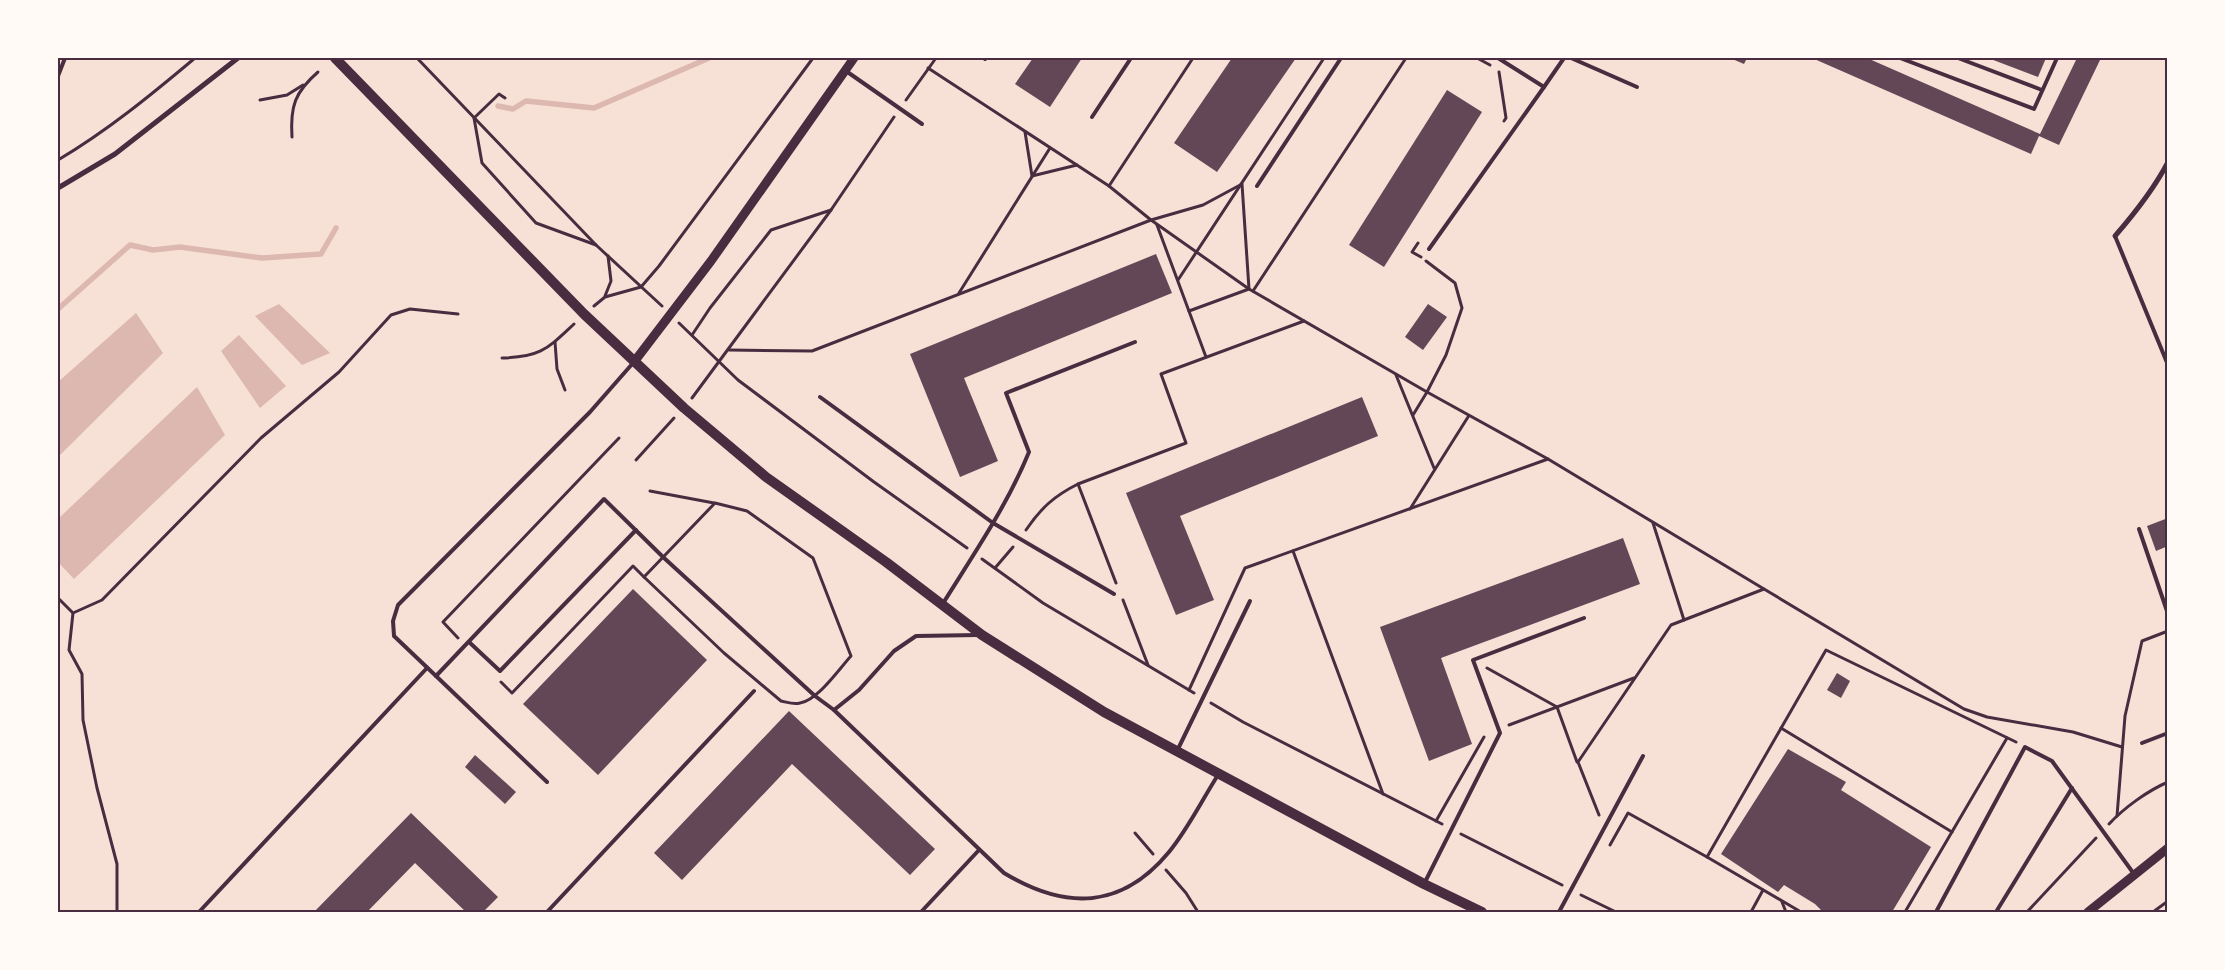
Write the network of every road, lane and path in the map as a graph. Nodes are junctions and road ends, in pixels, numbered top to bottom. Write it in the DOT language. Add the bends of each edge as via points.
graph roads {
  1 [pos="65,58"];
  2 [pos="195,58"];
  3 [pos="238,58"];
  4 [pos="335,58"];
  5 [pos="813,58"];
  6 [pos="854,58"];
  7 [pos="936,58"];
  8 [pos="1131,58"];
  9 [pos="1193,58"];
  10 [pos="1324,58"];
  11 [pos="1341,58"];
  12 [pos="1406,58"];
  13 [pos="1477,58"];
  14 [pos="1498,58"];
  15 [pos="1564,58"];
  16 [pos="1572,58"];
  17 [pos="1900,58"];
  18 [pos="1958,58"];
  19 [pos="2057,58"];
  20 [pos="928,68"];
  21 [pos="845,70"];
  22 [pos="318,72"];
  23 [pos="58,76"];
  24 [pos="303,85"];
  25 [pos="1544,87"];
  26 [pos="1637,87"];
  27 [pos="2042,90"];
  28 [pos="505,98"];
  29 [pos="260,100"];
  30 [pos="899,110"];
  31 [pos="1092,118"];
  32 [pos="922,124"];
  33 [pos="1501,126"];
  34 [pos="1025,131"];
  35 [pos="292,137"];
  36 [pos="1050,148"];
  37 [pos="58,160"];
  38 [pos="2168,162"];
  39 [pos="1077,165"];
  40 [pos="1032,176"];
  41 [pos="1242,184"];
  42 [pos="1109,186"];
  43 [pos="1257,186"];
  44 [pos="58,188"];
  45 [pos="832,210"];
  46 [pos="1151,220"];
  47 [pos="1157,224"];
  48 [pos="1423,236"];
  49 [pos="2115,236"];
  50 [pos="596,245"];
  51 [pos="1429,249"];
  52 [pos="1196,251"];
  53 [pos="608,256"];
  54 [pos="1178,280"];
  55 [pos="1251,290"];
  56 [pos="958,294"];
  57 [pos="605,297"];
  58 [pos="1189,311"];
  59 [pos="458,314"];
  60 [pos="584,314"];
  61 [pos="1304,321"];
  62 [pos="692,335"];
  63 [pos="555,342"];
  64 [pos="1135,342"];
  65 [pos="729,350"];
  66 [pos="1206,357"];
  67 [pos="502,358"];
  68 [pos="634,362"];
  69 [pos="2168,365"];
  70 [pos="1396,375"];
  71 [pos="565,390"];
  72 [pos="1427,392"];
  73 [pos="820,397"];
  74 [pos="684,408"];
  75 [pos="1413,415"];
  76 [pos="1468,417"];
  77 [pos="1548,459"];
  78 [pos="636,460"];
  79 [pos="1434,468"];
  80 [pos="1078,484"];
  81 [pos="650,491"];
  82 [pos="715,503"];
  83 [pos="1410,509"];
  84 [pos="993,523"];
  85 [pos="1653,523"];
  86 [pos="2139,529"];
  87 [pos="636,530"];
  88 [pos="1019,540"];
  89 [pos="1293,551"];
  90 [pos="663,556"];
  91 [pos="995,568"];
  92 [pos="1116,584"];
  93 [pos="1764,589"];
  94 [pos="1120,593"];
  95 [pos="1114,594"];
  96 [pos="58,598"];
  97 [pos="1250,602"];
  98 [pos="942,604"];
  99 [pos="73,613"];
  100 [pos="2168,614"];
  101 [pos="1584,618"];
  102 [pos="1684,620"];
  103 [pos="2168,631"];
  104 [pos="982,635"];
  105 [pos="469,642"];
  106 [pos="1473,660"];
  107 [pos="1148,665"];
  108 [pos="427,668"];
  109 [pos="436,676"];
  110 [pos="1635,678"];
  111 [pos="1189,690"];
  112 [pos="754,691"];
  113 [pos="815,696"];
  114 [pos="1557,707"];
  115 [pos="834,710"];
  116 [pos="1781,728"];
  117 [pos="1498,729"];
  118 [pos="2168,733"];
  119 [pos="2142,743"];
  120 [pos="2122,746"];
  121 [pos="1176,753"];
  122 [pos="1643,756"];
  123 [pos="1578,762"];
  124 [pos="1218,775"];
  125 [pos="547,782"];
  126 [pos="2168,782"];
  127 [pos="2072,788"];
  128 [pos="1383,794"];
  129 [pos="2117,816"];
  130 [pos="1600,817"];
  131 [pos="1436,821"];
  132 [pos="2102,831"];
  133 [pos="1952,832"];
  134 [pos="1609,846"];
  135 [pos="2168,848"];
  136 [pos="979,850"];
  137 [pos="1707,857"];
  138 [pos="2134,874"];
  139 [pos="1567,877"];
  140 [pos="1424,884"];
  141 [pos="1562,885"];
  142 [pos="1586,887"];
  143 [pos="1763,890"];
  144 [pos="1582,895"];
  145 [pos="2168,901"];
  146 [pos="1782,902"];
  147 [pos="117,912"];
  148 [pos="199,912"];
  149 [pos="547,912"];
  150 [pos="921,912"];
  151 [pos="1482,912"];
  152 [pos="1559,912"];
  153 [pos="1751,912"];
  154 [pos="1786,912"];
  155 [pos="1801,912"];
  156 [pos="1905,912"];
  157 [pos="1936,912"];
  158 [pos="1996,912"];
  159 [pos="2027,912"];
  160 [pos="2088,912"];
  161 [pos="2153,912"];
  1 -- 23 [label="lane"];
  2 -- 37 [label="path" via="137,106"];
  3 -- 44 [label="street" via="115,154"];
  4 -- 60 [label="main road"];
  5 -- 57 [label="path" via="641,287"];
  6 -- 21 [label="street"];
  7 -- 20 [label="path"];
  8 -- 31 [label="lane"];
  9 -- 42 [label="path"];
  10 -- 41 [label="path"];
  11 -- 43 [label="lane"];
  12 -- 55 [label="path"];
  13 -- 33 [label="path" via="1500,72 1506,118"];
  14 -- 25 [label="lane"];
  15 -- 25 [label="lane"];
  16 -- 26 [label="lane"];
  17 -- 27 [label="lane" via="2034,109"];
  18 -- 27 [label="lane"];
  19 -- 27 [label="lane"];
  20 -- 30 [label="path"];
  20 -- 34 [label="path"];
  21 -- 30 [label="lane"];
  21 -- 68 [label="street" via="711,261"];
  22 -- 24 [label="path"];
  24 -- 29 [label="path" via="287,95"];
  24 -- 35 [label="path" via="294,104"];
  25 -- 51 [label="lane"];
  28 -- 50 [label="path" via="498,94 474,118 482,163 536,223"];
  30 -- 32 [label="lane"];
  30 -- 45 [label="path"];
  34 -- 36 [label="path"];
  34 -- 40 [label="path"];
  36 -- 39 [label="path"];
  36 -- 40 [label="path"];
  38 -- 49 [label="street" via="2157,182"];
  39 -- 40 [label="path"];
  39 -- 42 [label="path"];
  40 -- 56 [label="path"];
  41 -- 46 [label="path" via="1203,205"];
  41 -- 52 [label="path"];
  41 -- 55 [label="path"];
  42 -- 46 [label="path"];
  45 -- 62 [label="path" via="771,230"];
  45 -- 65 [label="path"];
  46 -- 47 [label="path"];
  46 -- 56 [label="path"];
  47 -- 52 [label="path"];
  47 -- 54 [label="path"];
  48 -- 72 [label="path" via="1412,252 1455,283 1462,308 1446,355"];
  49 -- 69 [label="lane"];
  52 -- 54 [label="path"];
  52 -- 55 [label="path"];
  53 -- 57 [label="path" via="611,281"];
  54 -- 58 [label="path"];
  55 -- 58 [label="path"];
  55 -- 61 [label="path"];
  56 -- 65 [label="path" via="812,351"];
  57 -- 60 [label="path"];
  58 -- 66 [label="path"];
  59 -- 99 [label="path" via="410,309 391,315 339,372 261,438 102,600"];
  60 -- 63 [label="path"];
  60 -- 68 [label="main road"];
  61 -- 66 [label="path"];
  61 -- 70 [label="path"];
  63 -- 67 [label="path" via="529,357"];
  63 -- 71 [label="path" via="557,370"];
  64 -- 84 [label="lane" via="1006,393 1029,452"];
  65 -- 74 [label="path"];
  66 -- 80 [label="path" via="1161,374 1186,443"];
  68 -- 74 [label="main road"];
  68 -- 108 [label="lane" via="590,412 398,605 393,621 394,636"];
  70 -- 72 [label="path"];
  70 -- 75 [label="path"];
  72 -- 75 [label="path"];
  72 -- 76 [label="path"];
  73 -- 84 [label="lane"];
  74 -- 78 [label="path"];
  74 -- 98 [label="main road" via="766,477"];
  75 -- 79 [label="path"];
  76 -- 77 [label="path"];
  76 -- 79 [label="path"];
  77 -- 83 [label="path"];
  77 -- 85 [label="path"];
  79 -- 83 [label="path"];
  80 -- 88 [label="path" via="1058,494 1037,514"];
  80 -- 92 [label="path"];
  81 -- 82 [label="path"];
  82 -- 90 [label="path"];
  82 -- 113 [label="path" via="748,511 814,558 851,656"];
  83 -- 89 [label="path"];
  84 -- 88 [label="lane"];
  84 -- 98 [label="lane"];
  85 -- 93 [label="path"];
  85 -- 102 [label="path"];
  86 -- 100 [label="lane"];
  87 -- 90 [label="lane"];
  87 -- 105 [label="lane" via="500,671"];
  87 -- 105 [label="lane" via="604,499"];
  88 -- 91 [label="path"];
  88 -- 95 [label="lane"];
  89 -- 111 [label="path" via="1245,568"];
  89 -- 128 [label="path"];
  90 -- 113 [label="lane"];
  90 -- 113 [label="path" via="644,577 724,653 780,701 801,703"];
  93 -- 102 [label="path"];
  93 -- 120 [label="path" via="1964,709 1987,717 2073,732"];
  94 -- 107 [label="path"];
  96 -- 99 [label="path"];
  97 -- 121 [label="lane"];
  98 -- 104 [label="main road"];
  99 -- 147 [label="path" via="69,650 82,674 83,720 117,864"];
  101 -- 106 [label="lane"];
  102 -- 110 [label="path" via="1671,625"];
  103 -- 120 [label="path" via="2142,641 2125,716"];
  104 -- 115 [label="lane" via="916,636 894,651 859,690"];
  104 -- 121 [label="main road"];
  105 -- 109 [label="lane"];
  106 -- 114 [label="path"];
  106 -- 117 [label="lane"];
  108 -- 109 [label="lane"];
  108 -- 148 [label="lane"];
  109 -- 125 [label="lane"];
  110 -- 114 [label="path"];
  110 -- 123 [label="path"];
  112 -- 149 [label="lane"];
  113 -- 115 [label="lane"];
  114 -- 117 [label="path"];
  114 -- 123 [label="path"];
  115 -- 136 [label="lane"];
  116 -- 133 [label="path"];
  116 -- 133 [label="path" via="1826,650 2007,738"];
  116 -- 137 [label="path"];
  117 -- 131 [label="path" via="1485,734"];
  117 -- 140 [label="lane" via="1500,733 1491,752"];
  118 -- 119 [label="lane"];
  120 -- 129 [label="path"];
  121 -- 124 [label="main road"];
  122 -- 152 [label="lane"];
  123 -- 130 [label="path"];
  124 -- 136 [label="lane" via="1171,851 1146,877 1113,894 1080,900 1057,897 1027,887 1004,873"];
  124 -- 140 [label="main road"];
  126 -- 129 [label="path"];
  127 -- 132 [label="lane"];
  127 -- 157 [label="lane" via="2052,761 2025,747"];
  127 -- 158 [label="lane"];
  129 -- 132 [label="path"];
  132 -- 138 [label="lane"];
  132 -- 159 [label="path"];
  133 -- 156 [label="path"];
  134 -- 137 [label="path" via="1628,813"];
  135 -- 138 [label="street"];
  136 -- 150 [label="lane"];
  137 -- 143 [label="path"];
  138 -- 160 [label="street"];
  139 -- 141 [label="path"];
  140 -- 151 [label="main road"];
  142 -- 144 [label="path"];
  143 -- 146 [label="path"];
  143 -- 153 [label="path"];
  145 -- 161 [label="path"];
  146 -- 154 [label="path"];
  146 -- 155 [label="path"];
}
